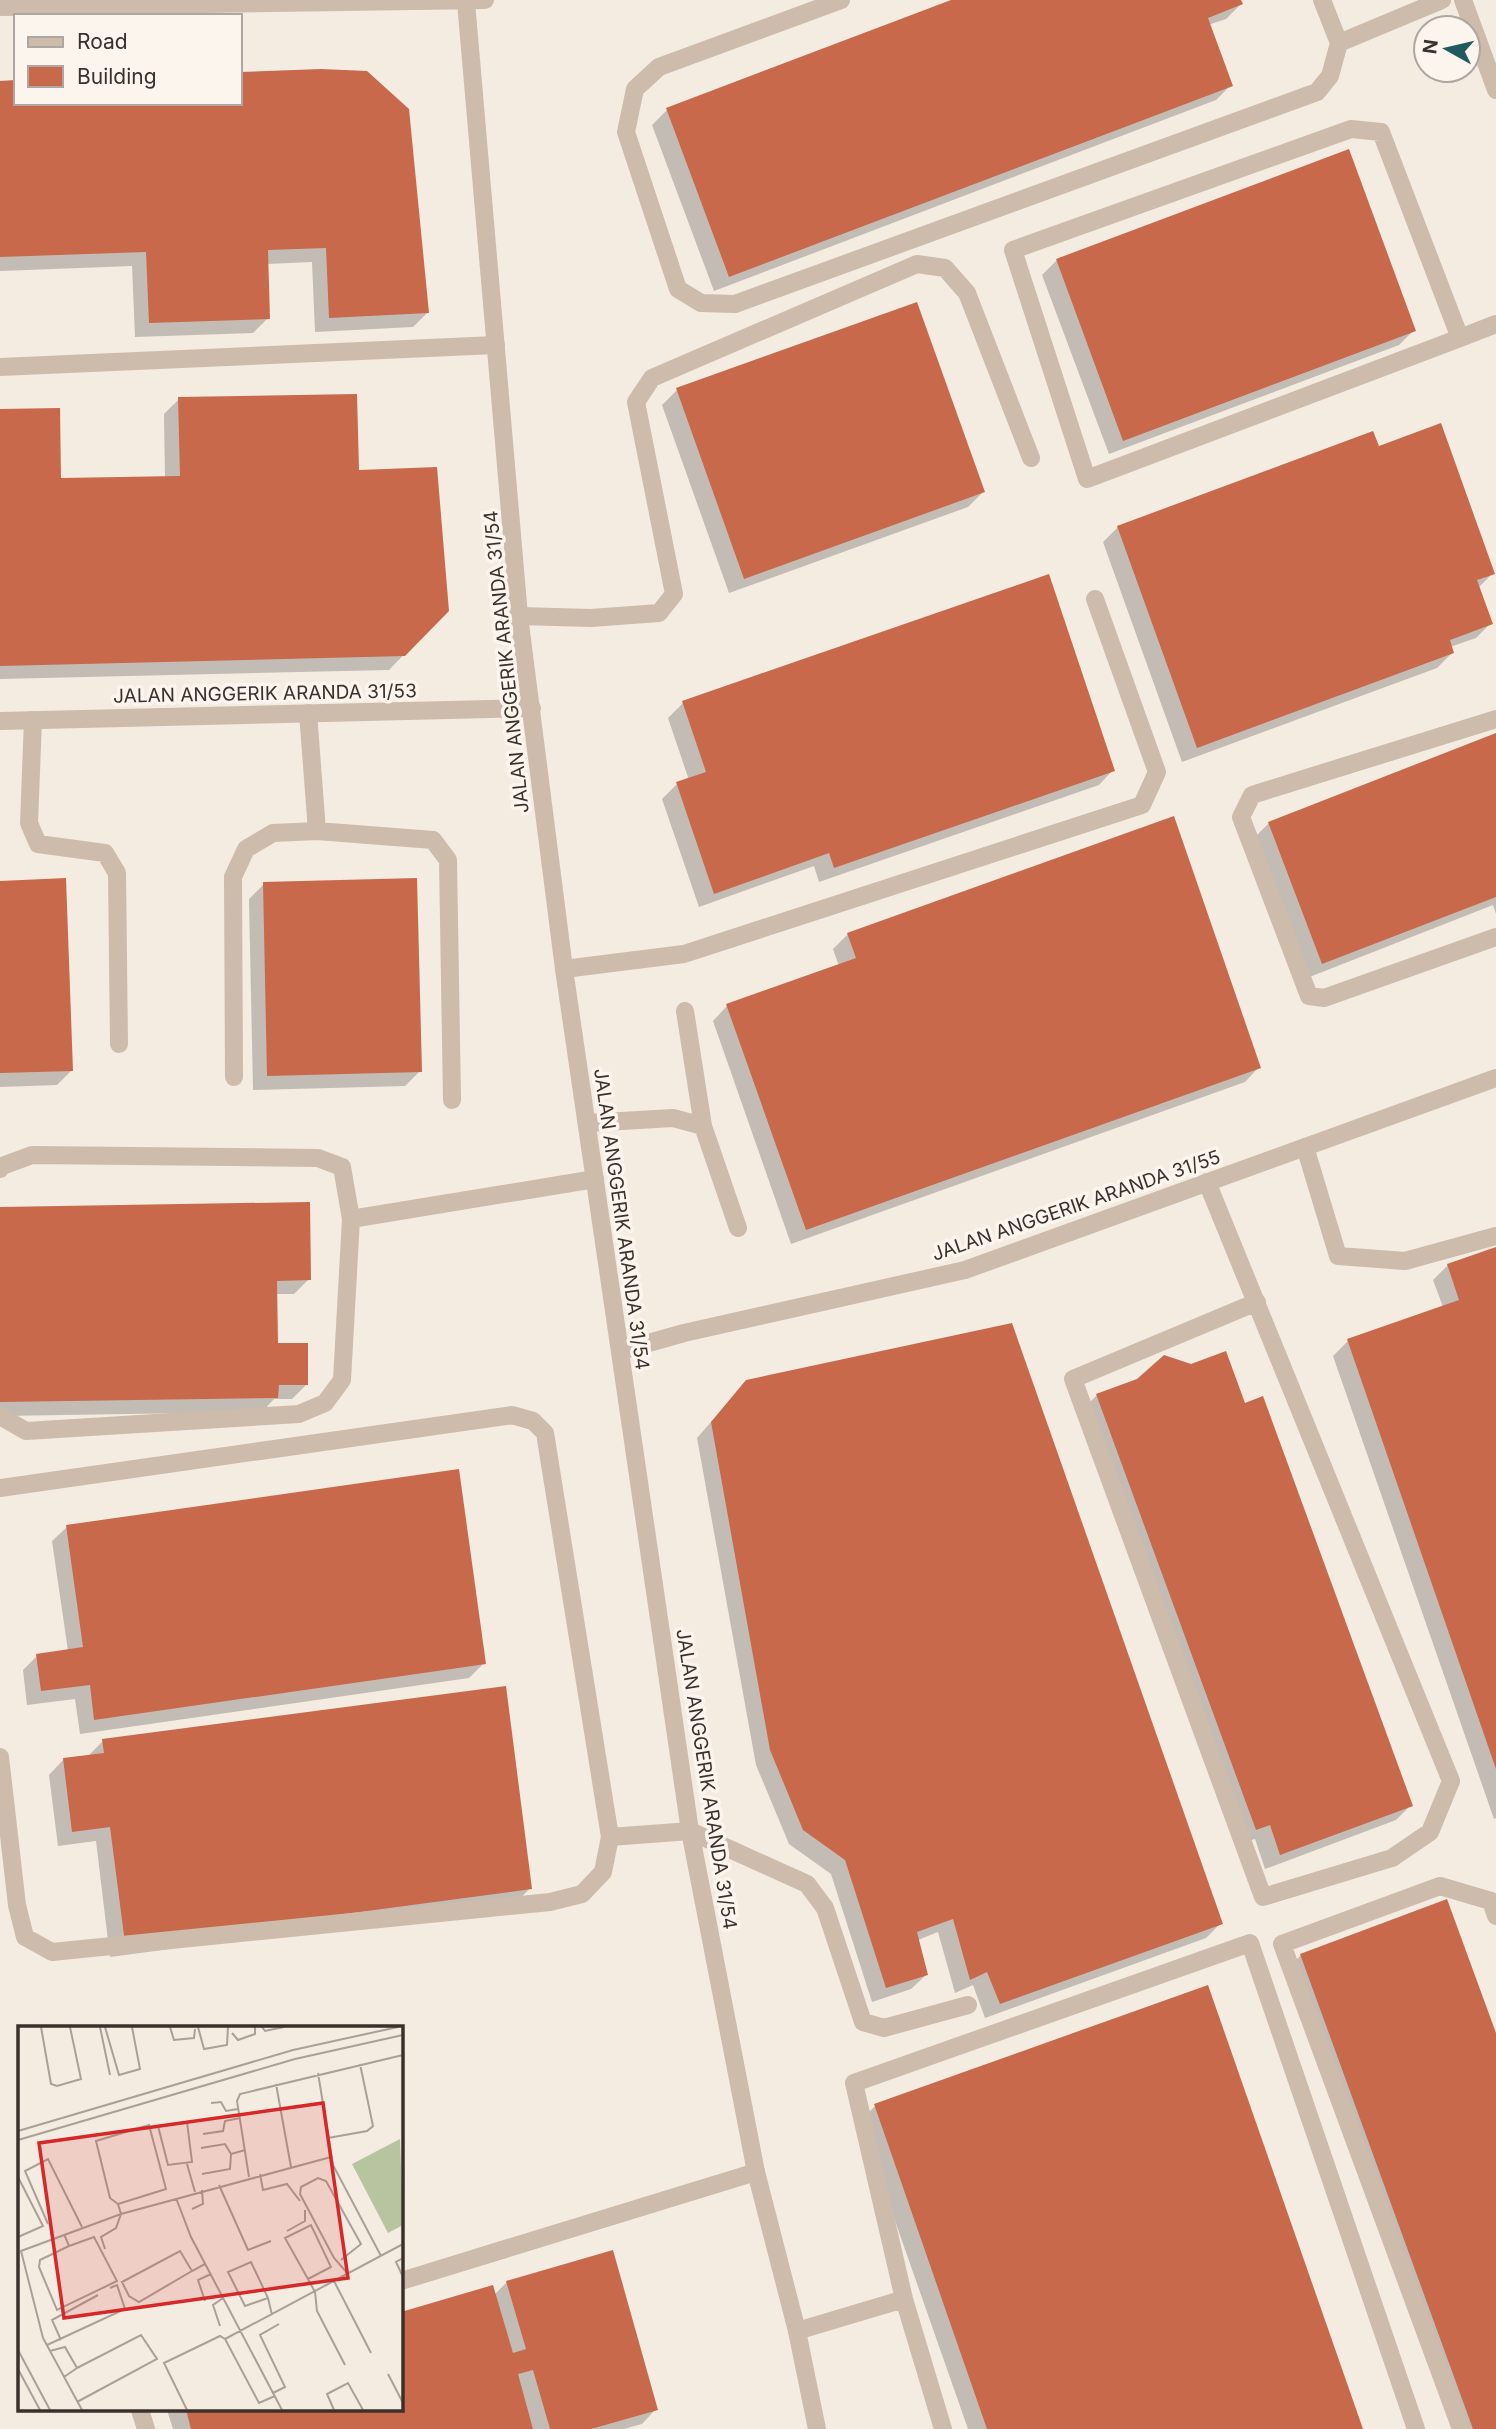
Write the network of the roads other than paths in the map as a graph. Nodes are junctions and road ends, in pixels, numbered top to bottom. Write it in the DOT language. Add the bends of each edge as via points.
graph roads {
  1 [pos="485,0"];
  2 [pos="841,0"];
  3 [pos="1322,0"];
  4 [pos="1442,0"];
  5 [pos="1463,0"];
  6 [pos="299,1"];
  7 [pos="467,2"];
  8 [pos="0,7"];
  9 [pos="1339,43"];
  10 [pos="1496,90"];
  11 [pos="1496,324"];
  12 [pos="1460,338"];
  13 [pos="496,345"];
  14 [pos="0,367"];
  15 [pos="1031,458"];
  16 [pos="1095,598"];
  17 [pos="519,616"];
  18 [pos="532,708"];
  19 [pos="308,713"];
  20 [pos="1496,719"];
  21 [pos="33,720"];
  22 [pos="0,721"];
  23 [pos="317,831"];
  24 [pos="1496,937"];
  25 [pos="564,969"];
  26 [pos="685,1011"];
  27 [pos="119,1044"];
  28 [pos="234,1077"];
  29 [pos="1496,1078"];
  30 [pos="453,1100"];
  31 [pos="587,1123"];
  32 [pos="703,1126"];
  33 [pos="1305,1147"];
  34 [pos="0,1169"];
  35 [pos="595,1179"];
  36 [pos="1208,1182"];
  37 [pos="351,1219"];
  38 [pos="738,1228"];
  39 [pos="1496,1236"];
  40 [pos="1257,1302"];
  41 [pos="620,1351"];
  42 [pos="0,1416"];
  43 [pos="0,1488"];
  44 [pos="0,1757"];
  45 [pos="690,1831"];
  46 [pos="610,1837"];
  47 [pos="1496,1916"];
  48 [pos="968,2005"];
  49 [pos="756,2172"];
  50 [pos="402,2281"];
  51 [pos="904,2299"];
  52 [pos="797,2331"];
  53 [pos="141,2412"];
  54 [pos="146,2429"];
  55 [pos="817,2429"];
  56 [pos="943,2429"];
  57 [pos="1416,2429"];
  58 [pos="1461,2429"];
  1 -- 7 [label="street"];
  2 -- 9 [label="street" via="660,67 635,89 626,132 678,289 701,303 734,304 1317,92 1330,76"];
  3 -- 9 [label="street"];
  4 -- 9 [label="street"];
  5 -- 10 [label="street"];
  6 -- 7 [label="street"];
  6 -- 8 [label="street"];
  7 -- 13 [label="street, JALAN ANGGERIK ARANDA 31/54"];
  11 -- 12 [label="street"];
  12 -- 12 [label="street" via="1381,132 1351,128 1013,250 1087,479"];
  13 -- 14 [label="street"];
  13 -- 17 [label="street, JALAN ANGGERIK ARANDA 31/54"];
  15 -- 17 [label="street" via="967,293 945,268 917,264 652,378 636,402 674,594 659,613 592,618"];
  16 -- 25 [label="street" via="1157,772 1142,805 684,954"];
  17 -- 18 [label="street, JALAN ANGGERIK ARANDA 31/54"];
  18 -- 19 [label="street, JALAN ANGGERIK ARANDA 31/53"];
  18 -- 25 [label="street, JALAN ANGGERIK ARANDA 31/54"];
  19 -- 21 [label="street, JALAN ANGGERIK ARANDA 31/53"];
  19 -- 23 [label="street"];
  20 -- 24 [label="street" via="1252,795 1241,817 1309,996 1324,998"];
  21 -- 22 [label="street, JALAN ANGGERIK ARANDA 31/53"];
  21 -- 27 [label="street" via="29,823 38,844 105,853 117,873"];
  23 -- 28 [label="street" via="273,833 246,849 233,877"];
  23 -- 30 [label="street" via="433,840 448,860"];
  25 -- 31 [label="street, JALAN ANGGERIK ARANDA 31/54"];
  26 -- 32 [label="street"];
  29 -- 33 [label="street, JALAN ANGGERIK ARANDA 31/55"];
  31 -- 32 [label="street" via="673,1118"];
  31 -- 35 [label="street, JALAN ANGGERIK ARANDA 31/54"];
  32 -- 38 [label="street"];
  33 -- 36 [label="street, JALAN ANGGERIK ARANDA 31/55"];
  33 -- 39 [label="street" via="1338,1255 1405,1261"];
  34 -- 37 [label="street" via="32,1155 318,1158 342,1167"];
  35 -- 37 [label="street"];
  35 -- 41 [label="street, JALAN ANGGERIK ARANDA 31/54"];
  36 -- 40 [label="street"];
  36 -- 41 [label="street, JALAN ANGGERIK ARANDA 31/55" via="965,1270"];
  37 -- 42 [label="street" via="342,1380 325,1404 299,1414 26,1431"];
  40 -- 40 [label="street" via="1451,1781 1430,1832 1392,1858 1264,1896 1073,1379"];
  41 -- 45 [label="street, JALAN ANGGERIK ARANDA 31/54"];
  43 -- 46 [label="street" via="512,1415 533,1421 545,1433"];
  44 -- 46 [label="street" via="17,1905 25,1937 52,1952 550,1902 582,1894 603,1872"];
  45 -- 46 [label="street"];
  45 -- 48 [label="street" via="807,1884 825,1908 863,2022 884,2028"];
  45 -- 49 [label="street, JALAN ANGGERIK ARANDA 31/54"];
  47 -- 58 [label="street" via="1490,1901 1440,1886 1282,1944"];
  49 -- 50 [label="street"];
  49 -- 52 [label="street, JALAN ANGGERIK ARANDA 31/54"];
  51 -- 52 [label="street"];
  51 -- 56 [label="street"];
  51 -- 57 [label="street" via="854,2083 1250,1943"];
  52 -- 55 [label="street, JALAN ANGGERIK ARANDA 31/54"];
  53 -- 54 [label="street"];
}
